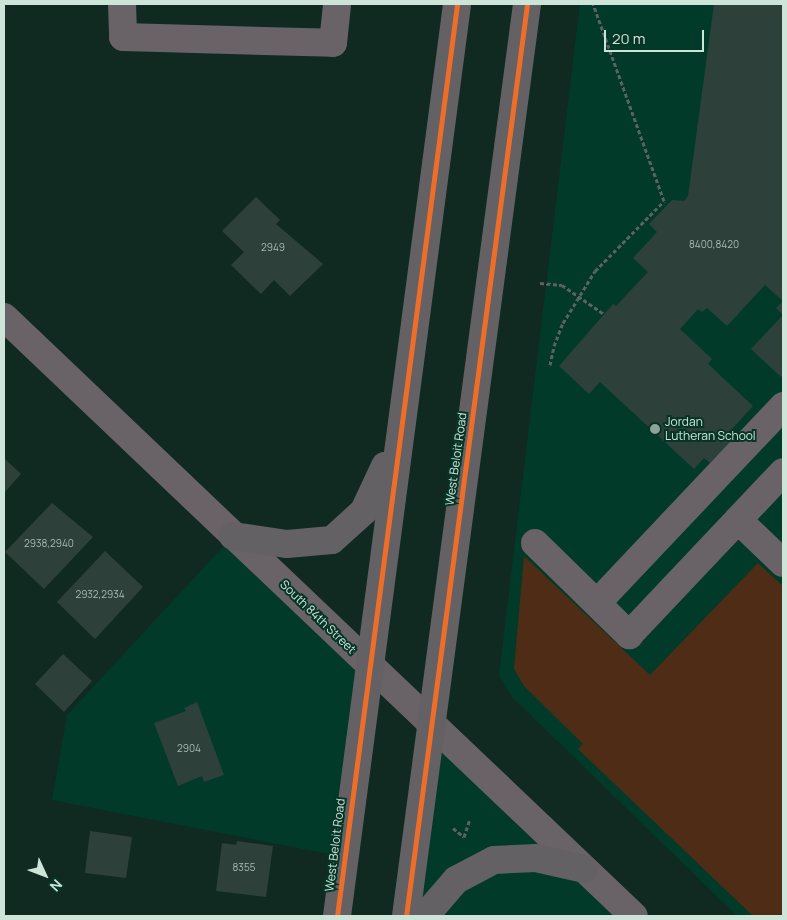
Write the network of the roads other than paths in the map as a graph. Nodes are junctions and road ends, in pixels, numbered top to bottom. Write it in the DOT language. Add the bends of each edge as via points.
graph roads {
  1 [pos="122,4"];
  2 [pos="337,4"];
  3 [pos="457,4"];
  4 [pos="527,4"];
  5 [pos="4,316"];
  6 [pos="783,406"];
  7 [pos="400,430"];
  8 [pos="783,472"];
  9 [pos="738,520"];
  10 [pos="233,536"];
  11 [pos="535,543"];
  12 [pos="783,563"];
  13 [pos="596,603"];
  14 [pos="368,665"];
  15 [pos="430,724"];
  16 [pos="584,869"];
  17 [pos="336,916"];
  18 [pos="406,916"];
  19 [pos="425,916"];
  20 [pos="634,916"];
  1 -- 2 [label="street" via="123,37 333,42"];
  3 -- 7 [label="main road, West Beloit Road"];
  4 -- 15 [label="main road, West Beloit Road"];
  5 -- 10 [label="street, South 84th Street"];
  6 -- 13 [label="street"];
  7 -- 10 [label="main road" via="368,505 340,536 313,544"];
  7 -- 14 [label="main road, West Beloit Road"];
  8 -- 9 [label="street"];
  9 -- 12 [label="street"];
  9 -- 13 [label="street" via="629,635"];
  10 -- 14 [label="street, South 84th Street"];
  11 -- 13 [label="street"];
  14 -- 15 [label="street, South 84th Street"];
  14 -- 17 [label="main road, West Beloit Road"];
  15 -- 16 [label="street, South 84th Street"];
  15 -- 18 [label="main road, West Beloit Road"];
  16 -- 19 [label="main road" via="536,858 494,860 456,880"];
  16 -- 20 [label="street, South 84th Street"];
}
